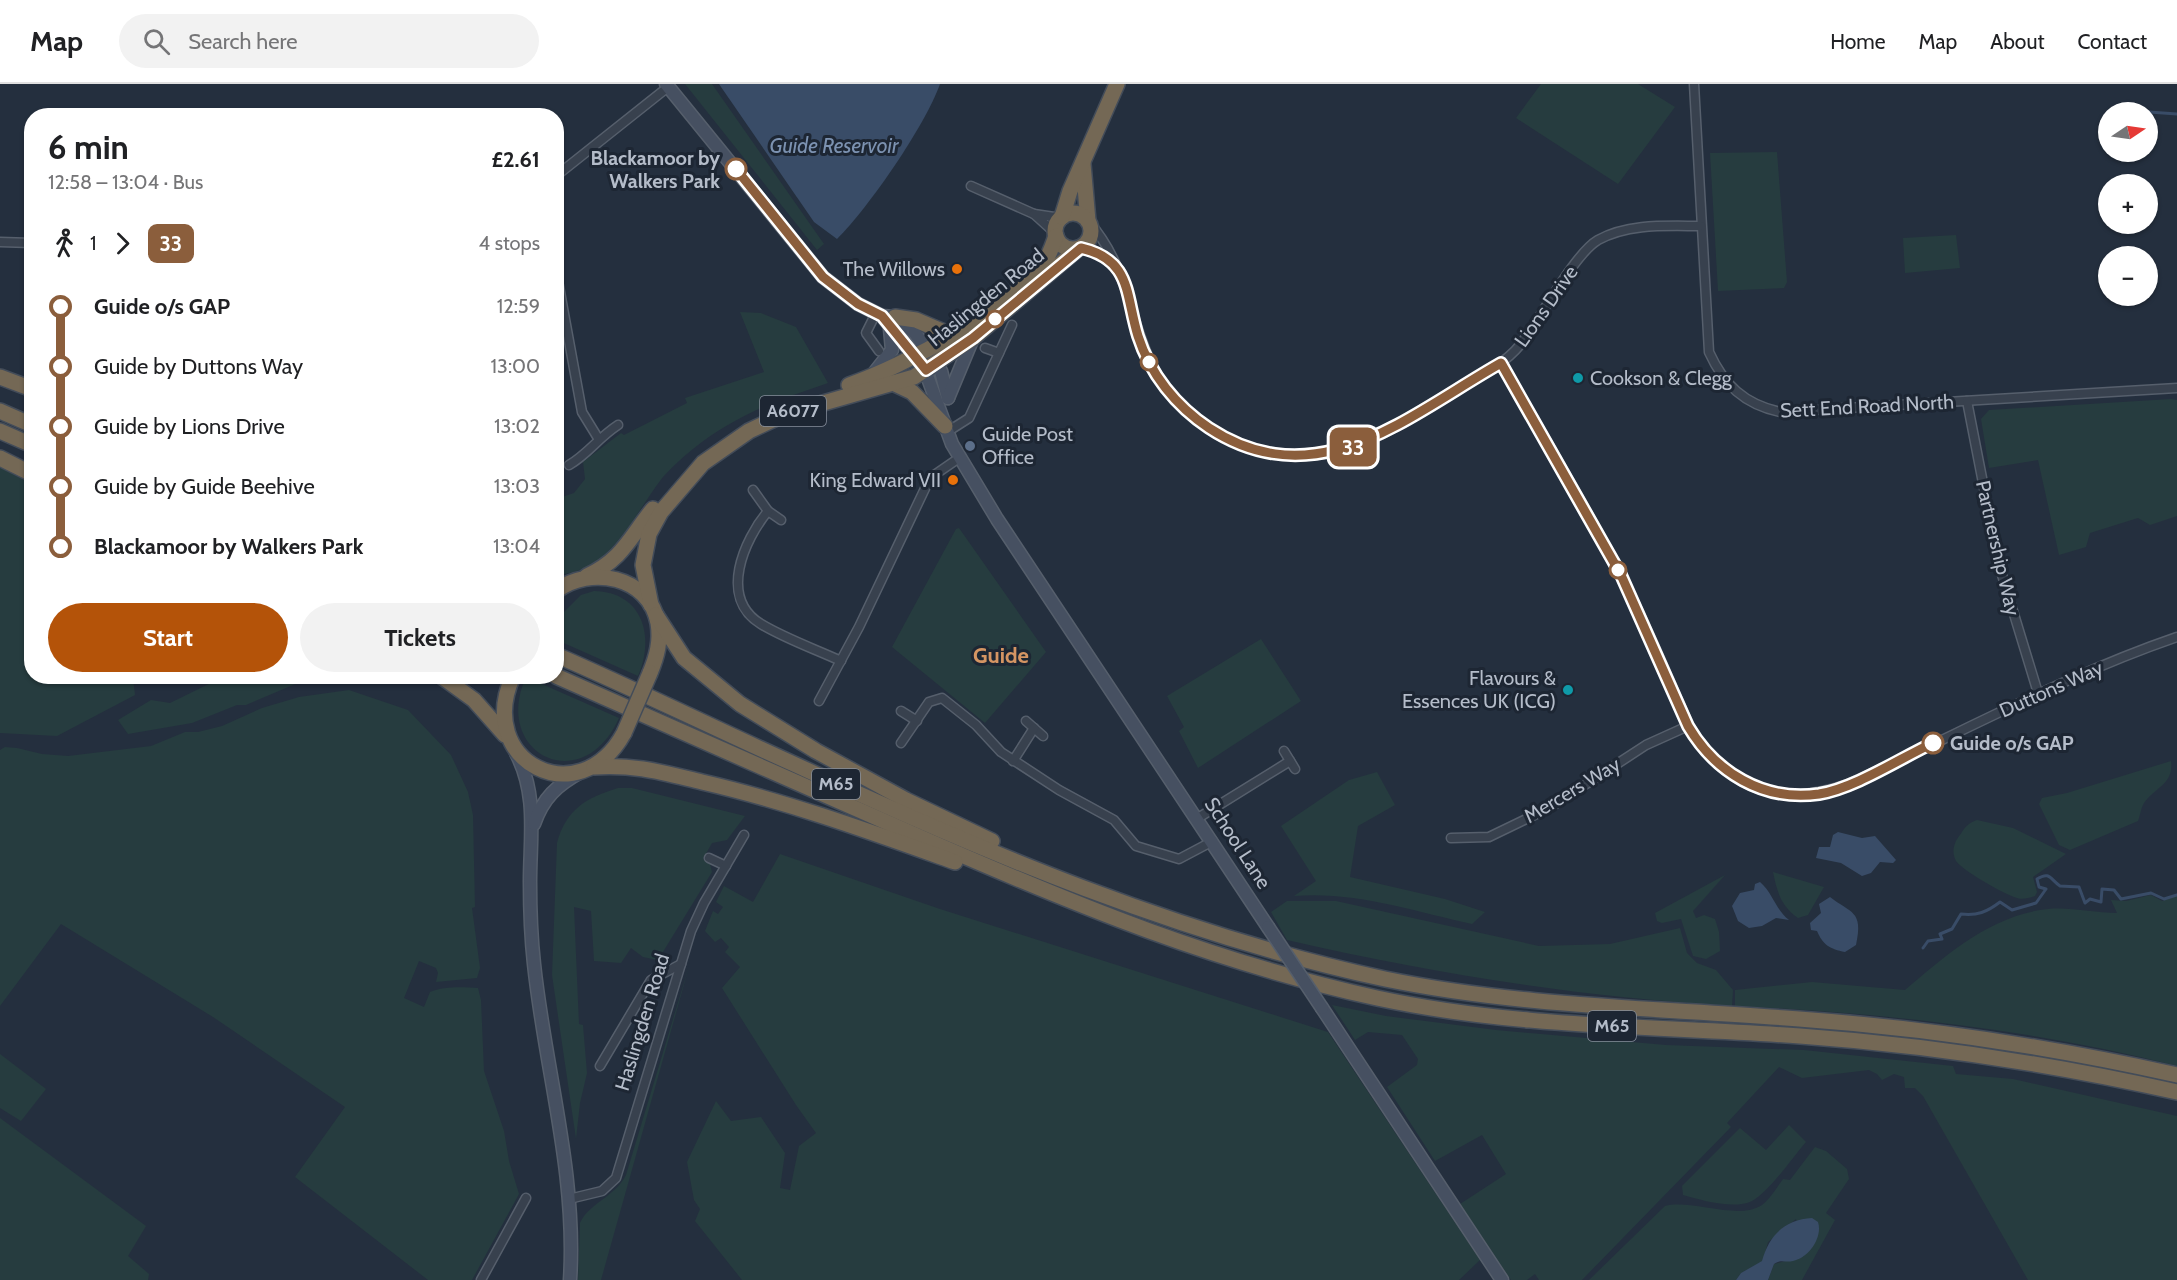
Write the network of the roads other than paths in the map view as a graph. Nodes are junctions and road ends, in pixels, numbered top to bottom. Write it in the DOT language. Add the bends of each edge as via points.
graph roads {
  1 [pos="1117,84"];
  2 [pos="1694,84"];
  3 [pos="667,85"];
  4 [pos="1083,162"];
  5 [pos="564,169"];
  6 [pos="971,186"];
  7 [pos="1034,214"];
  8 [pos="1062,217"];
  9 [pos="1089,222"];
  10 [pos="1701,226"];
  11 [pos="1056,235"];
  12 [pos="0,242"];
  13 [pos="24,243"];
  14 [pos="1080,248"];
  15 [pos="1118,266"];
  16 [pos="564,314"];
  17 [pos="886,318"];
  18 [pos="859,324"];
  19 [pos="1012,325"];
  20 [pos="866,333"];
  21 [pos="951,335"];
  22 [pos="979,343"];
  23 [pos="879,351"];
  24 [pos="999,353"];
  25 [pos="927,360"];
  26 [pos="1501,363"];
  27 [pos="0,377"];
  28 [pos="868,379"];
  29 [pos="893,383"];
  30 [pos="24,386"];
  31 [pos="2177,388"];
  32 [pos="948,398"];
  33 [pos="1967,401"];
  34 [pos="0,411"];
  35 [pos="24,422"];
  36 [pos="618,426"];
  37 [pos="946,429"];
  38 [pos="0,431"];
  39 [pos="598,438"];
  40 [pos="24,442"];
  41 [pos="0,458"];
  42 [pos="959,458"];
  43 [pos="569,465"];
  44 [pos="24,470"];
  45 [pos="753,490"];
  46 [pos="768,511"];
  47 [pos="781,520"];
  48 [pos="581,578"];
  49 [pos="564,583"];
  50 [pos="564,587"];
  51 [pos="653,610"];
  52 [pos="2177,637"];
  53 [pos="564,659"];
  54 [pos="841,661"];
  55 [pos="564,680"];
  56 [pos="452,684"];
  57 [pos="510,684"];
  58 [pos="2038,693"];
  59 [pos="819,701"];
  60 [pos="901,711"];
  61 [pos="917,721"];
  62 [pos="1026,721"];
  63 [pos="1688,726"];
  64 [pos="1034,728"];
  65 [pos="1043,736"];
  66 [pos="901,743"];
  67 [pos="512,746"];
  68 [pos="1284,751"];
  69 [pos="1290,760"];
  70 [pos="1013,761"];
  71 [pos="1295,769"];
  72 [pos="588,770"];
  73 [pos="1198,818"];
  74 [pos="532,831"];
  75 [pos="744,835"];
  76 [pos="1451,838"];
  77 [pos="1213,841"];
  78 [pos="709,858"];
  79 [pos="726,866"];
  80 [pos="1059,897"];
  81 [pos="1121,901"];
  82 [pos="681,964"];
  83 [pos="600,1066"];
  84 [pos="2177,1075"];
  85 [pos="2177,1092"];
  86 [pos="526,1198"];
  87 [pos="569,1199"];
  88 [pos="481,1280"];
  89 [pos="570,1280"];
  90 [pos="1503,1280"];
  1 -- 4 [label="highway, A6077"];
  2 -- 10 [label="street, Sett End Road North"];
  3 -- 5 [label="street"];
  3 -- 17 [label="main road" via="823,277 840,292"];
  4 -- 8 [label="highway, A6077"];
  4 -- 9 [label="highway, A6077"];
  6 -- 7 [label="street"];
  7 -- 8 [label="street"];
  7 -- 11 [label="street"];
  8 -- 9 [label="highway" via="1077,213"];
  8 -- 11 [label="highway, A6077"];
  9 -- 14 [label="highway, A6077" via="1091,236"];
  9 -- 15 [label="street, Lions Drive" via="1106,241"];
  10 -- 26 [label="street, Lions Drive" via="1648,226 1597,240 1581,256 1519,346"];
  10 -- 33 [label="street, Sett End Road North" via="1709,352 1717,370 1742,398 1760,408 1780,412"];
  11 -- 14 [label="highway" via="1065,247"];
  11 -- 21 [label="highway, Haslingden Road / A6077" via="1047,260 1034,275 1005,300"];
  12 -- 13 [label="street"];
  14 -- 15 [label="street" via="1102,255"];
  14 -- 22 [label="highway, Haslingden Road / A6077"];
  15 -- 26 [label="street, Lions Drive" via="1145,355 1164,386 1192,416 1217,432 1269,453 1297,456 1357,446"];
  16 -- 39 [label="street" via="582,412"];
  17 -- 20 [label="street"];
  17 -- 21 [label="highway" via="916,320"];
  17 -- 25 [label="main road" via="915,333"];
  17 -- 28 [label="main road" via="892,350"];
  18 -- 20 [label="street"];
  19 -- 24 [label="street, Haslingden Road"];
  20 -- 23 [label="street"];
  21 -- 25 [label="highway, Haslingden Road / A6077"];
  22 -- 24 [label="street, Haslingden Road"];
  22 -- 25 [label="highway, Haslingden Road / A6077"];
  22 -- 32 [label="main road"];
  24 -- 37 [label="street, Haslingden Road" via="969,418"];
  25 -- 28 [label="highway, Haslingden Road / A6077"];
  25 -- 29 [label="highway, Haslingden Road / A6077"];
  25 -- 32 [label="main road"];
  25 -- 37 [label="main road, School Lane"];
  26 -- 63 [label="street, Duttons Way" via="1621,575"];
  27 -- 30 [label="highway"];
  28 -- 48 [label="highway, Haslingden Road / A6077" via="788,406 722,438 674,482 622,553 607,566"];
  29 -- 37 [label="highway" via="912,392"];
  29 -- 51 [label="highway, Haslingden Road / A6077" via="785,414 748,431 703,463 661,512 649,534 643,565"];
  31 -- 33 [label="street, Sett End Road North"];
  32 -- 37 [label="main road"];
  33 -- 58 [label="street, Partnership Way" via="1999,565"];
  34 -- 35 [label="highway"];
  36 -- 39 [label="street"];
  37 -- 42 [label="main road, School Lane"];
  38 -- 40 [label="highway"];
  39 -- 43 [label="street" via="583,457"];
  41 -- 44 [label="highway"];
  42 -- 54 [label="street" via="930,478"];
  42 -- 73 [label="main road, School Lane"];
  45 -- 46 [label="street"];
  46 -- 47 [label="street"];
  46 -- 54 [label="street" via="754,528 736,571 742,602 759,623"];
  48 -- 49 [label="highway"];
  48 -- 50 [label="highway, A6077"];
  48 -- 51 [label="highway" via="604,576 623,581"];
  51 -- 72 [label="highway, A6077, bridge" via="658,651 650,673 624,733 609,755"];
  51 -- 81 [label="highway" via="684,658 740,704 906,800"];
  52 -- 58 [label="street, Duttons Way" via="2129,653"];
  53 -- 81 [label="highway, M65" via="917,819"];
  54 -- 59 [label="street"];
  55 -- 80 [label="highway, M65"];
  56 -- 67 [label="highway" via="474,700"];
  57 -- 67 [label="highway" via="503,710"];
  58 -- 63 [label="street, Duttons Way" via="1877,771 1819,794 1786,794 1755,788 1727,772 1700,747"];
  60 -- 61 [label="street"];
  61 -- 66 [label="street"];
  61 -- 70 [label="street" via="932,701 945,699"];
  62 -- 64 [label="street"];
  63 -- 76 [label="street, Mercers Way" via="1646,745 1551,807 1489,837"];
  64 -- 65 [label="street"];
  64 -- 70 [label="street"];
  67 -- 72 [label="highway" via="545,772"];
  67 -- 74 [label="main road" via="530,790"];
  68 -- 69 [label="street"];
  69 -- 71 [label="street"];
  69 -- 73 [label="street"];
  70 -- 77 [label="street" via="1114,820 1144,850 1179,859"];
  72 -- 74 [label="main road" via="552,791"];
  72 -- 80 [label="highway" via="638,766 740,790"];
  73 -- 77 [label="main road, School Lane"];
  74 -- 87 [label="main road" via="530,908 534,963"];
  75 -- 79 [label="street, Haslingden Road"];
  77 -- 90 [label="main road, School Lane, bridge"];
  78 -- 79 [label="street"];
  79 -- 82 [label="street, Haslingden Road" via="704,903"];
  80 -- 85 [label="highway, M65" via="1149,933 1248,965 1416,1005 1526,1019 1911,1046 2043,1064"];
  81 -- 84 [label="highway, M65" via="1243,942 1389,980 1562,1003 1935,1031 2038,1046"];
  82 -- 83 [label="street" via="651,980"];
  82 -- 87 [label="street, Haslingden Road" via="616,1178 602,1191"];
  86 -- 88 [label="street"];
  87 -- 89 [label="main road"];
}
